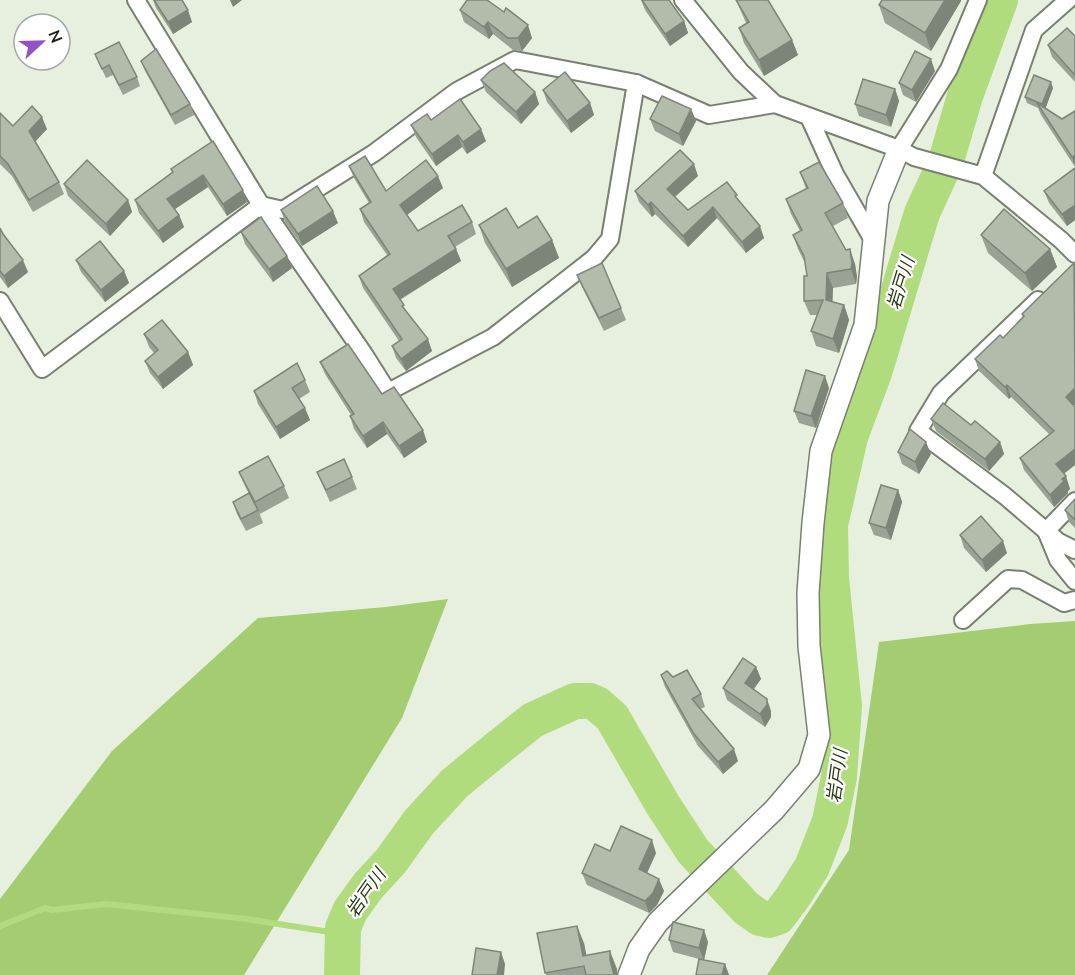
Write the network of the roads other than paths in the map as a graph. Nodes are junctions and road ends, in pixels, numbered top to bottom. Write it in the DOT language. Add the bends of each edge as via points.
graph roads {
  1 [pos="136,0"];
  2 [pos="683,0"];
  3 [pos="978,0"];
  4 [pos="1068,0"];
  5 [pos="636,83"];
  6 [pos="775,104"];
  7 [pos="809,117"];
  8 [pos="907,153"];
  9 [pos="984,176"];
  10 [pos="261,205"];
  11 [pos="873,240"];
  12 [pos="1075,254"];
  13 [pos="1050,288"];
  14 [pos="0,301"];
  15 [pos="1075,501"];
  16 [pos="1046,531"];
  17 [pos="1075,550"];
  18 [pos="1075,580"];
  19 [pos="1075,600"];
  20 [pos="963,620"];
  21 [pos="630,975"];
  1 -- 10 [label="street"];
  2 -- 6 [label="street" via="741,72"];
  3 -- 8 [label="street"];
  4 -- 9 [label="street" via="1034,30"];
  5 -- 6 [label="street" via="709,115"];
  5 -- 10 [label="street" via="515,60 457,91 374,153 283,210"];
  5 -- 10 [label="street" via="610,239 594,258 493,337 388,392"];
  6 -- 7 [label="street"];
  7 -- 8 [label="street"];
  7 -- 11 [label="street" via="835,174"];
  8 -- 9 [label="street"];
  8 -- 11 [label="street" via="878,201"];
  9 -- 12 [label="street"];
  10 -- 14 [label="street" via="42,369"];
  11 -- 21 [label="street" via="865,325 822,451 813,523 809,646 819,735 809,769 774,810 658,922 639,949"];
  13 -- 16 [label="street" via="941,393 918,431"];
  15 -- 16 [label="street"];
  16 -- 17 [label="street"];
  16 -- 18 [label="street" via="1058,560"];
  19 -- 20 [label="street" via="1064,603 1022,580 1008,579"];
}
